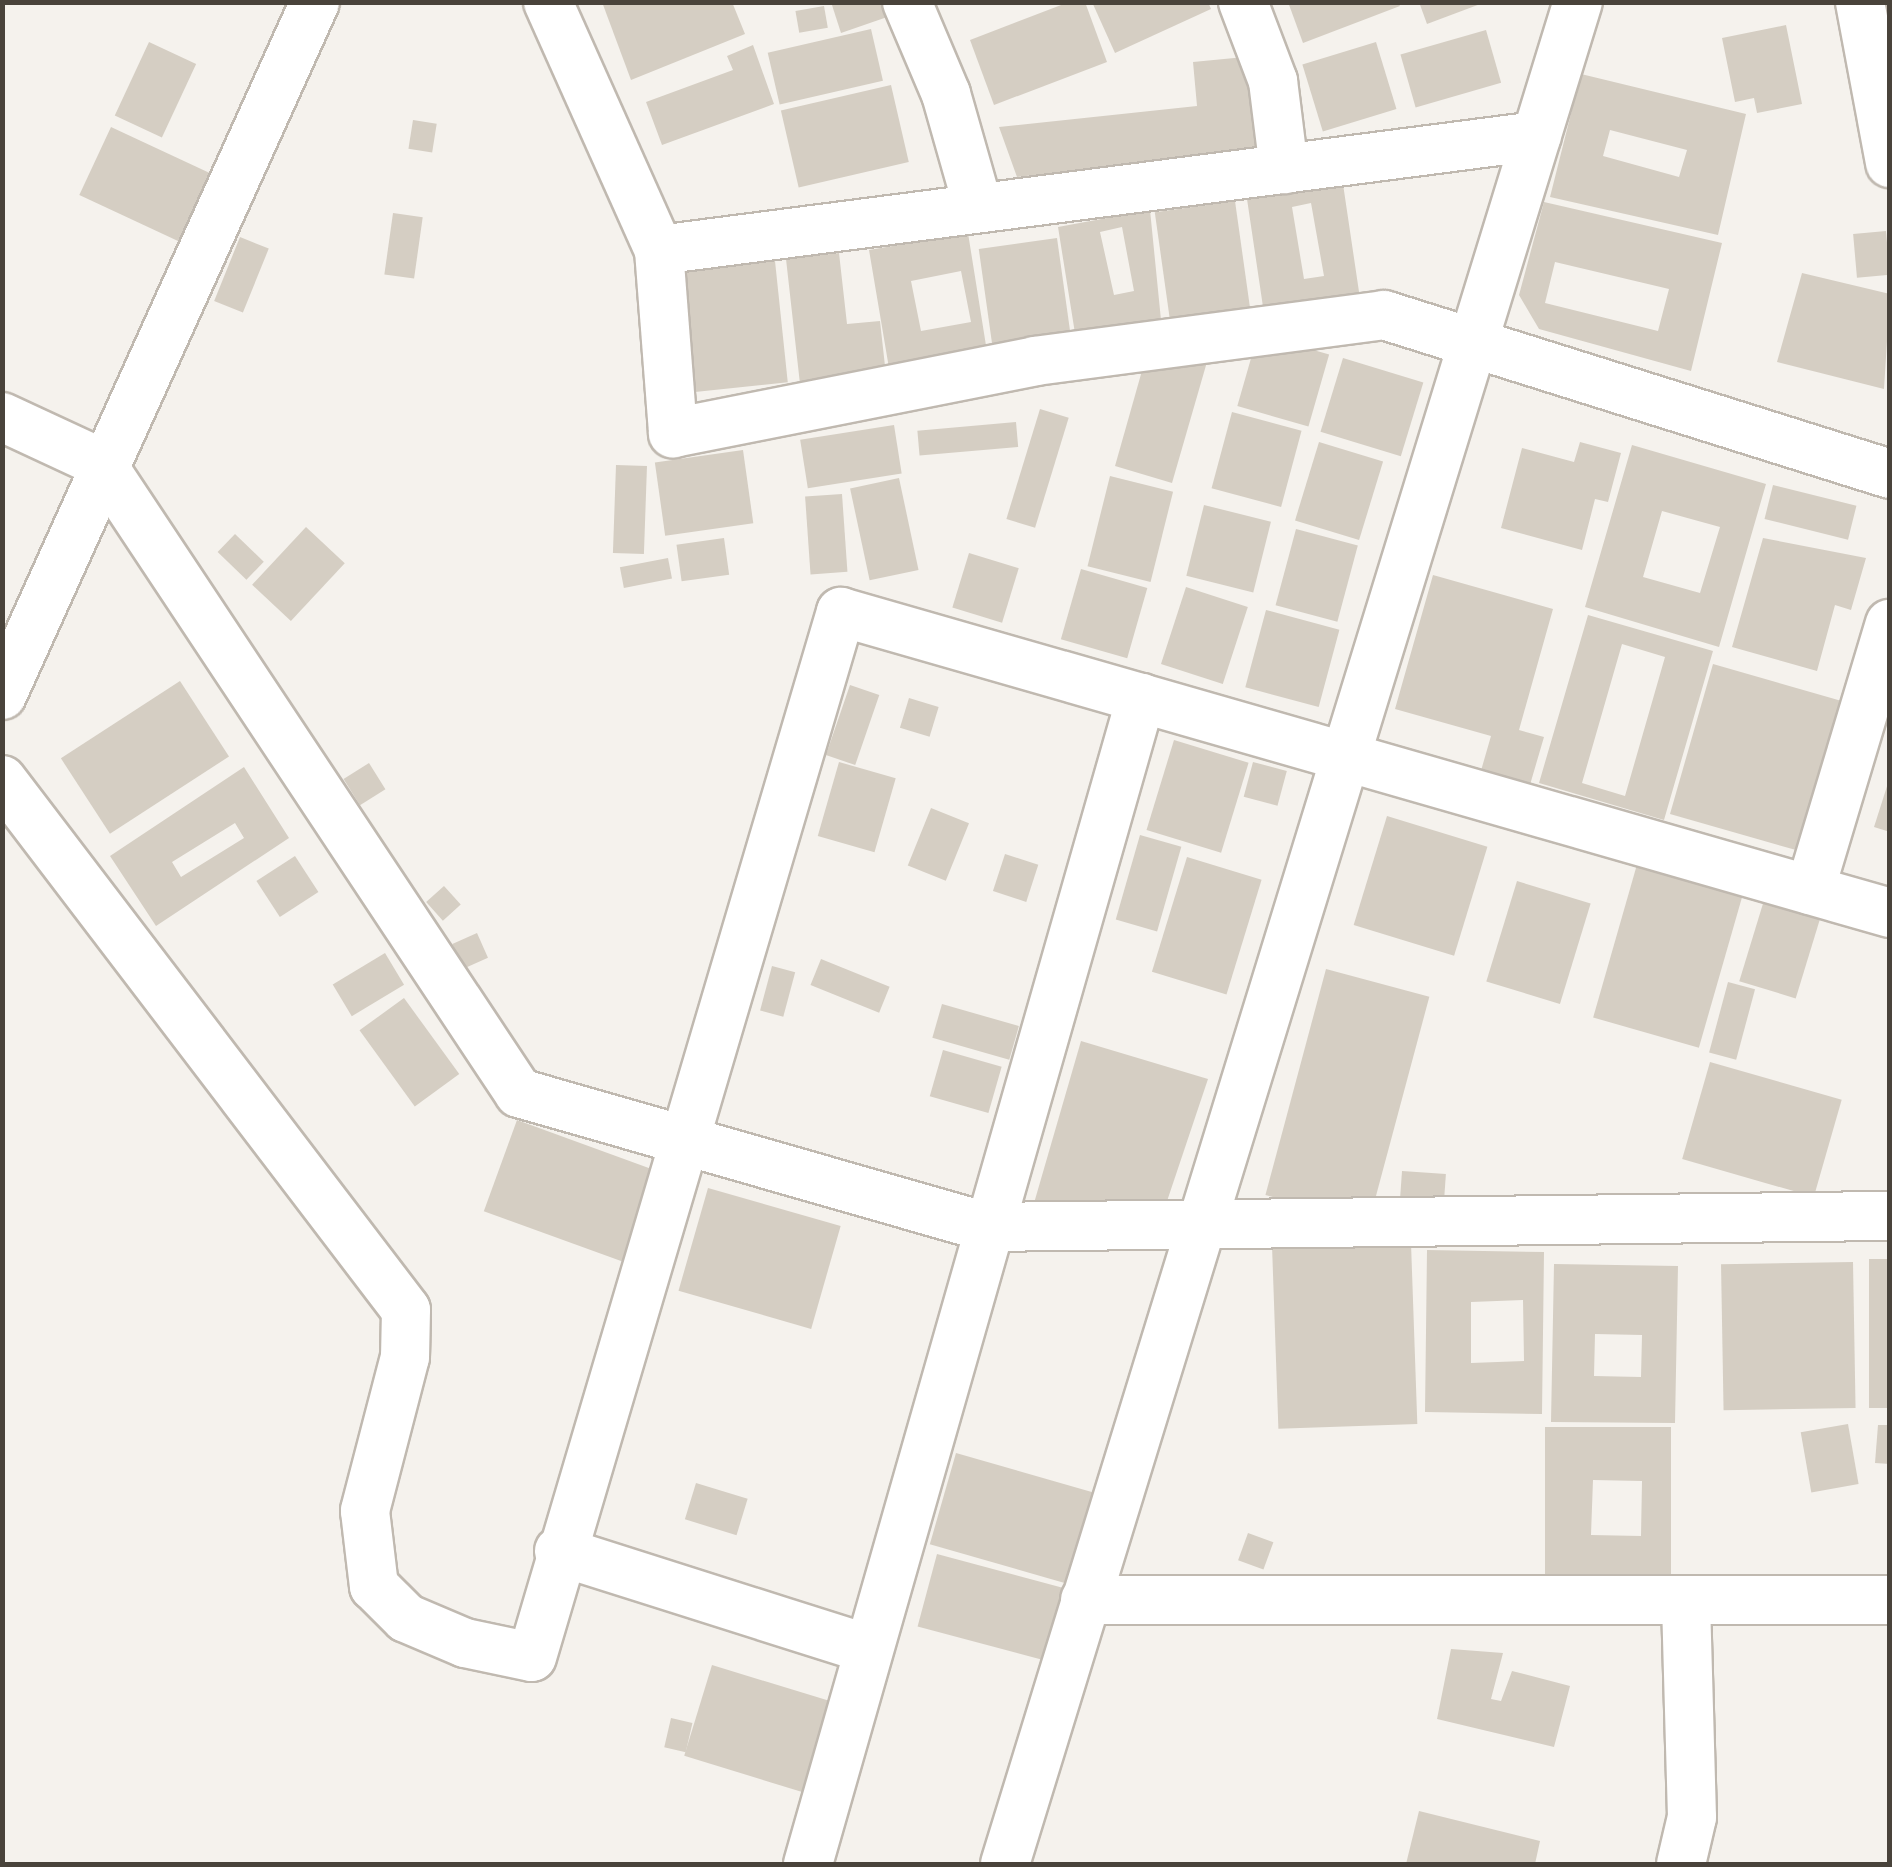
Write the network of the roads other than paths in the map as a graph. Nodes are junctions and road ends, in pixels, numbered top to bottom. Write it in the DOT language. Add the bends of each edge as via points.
graph roads {
  1 [pos="315,2"];
  2 [pos="548,2"];
  3 [pos="907,2"];
  4 [pos="1243,2"];
  5 [pos="1578,2"];
  6 [pos="1860,2"];
  7 [pos="1537,136"];
  8 [pos="1890,164"];
  9 [pos="1284,169"];
  10 [pos="978,206"];
  11 [pos="659,250"];
  12 [pos="1471,346"];
  13 [pos="2,417"];
  14 [pos="102,464"];
  15 [pos="1890,474"];
  16 [pos="1890,624"];
  17 [pos="2,695"];
  18 [pos="1141,698"];
  19 [pos="1344,756"];
  20 [pos="2,780"];
  21 [pos="1810,890"];
  22 [pos="1890,913"];
  23 [pos="683,1140"];
  24 [pos="1890,1216"];
  25 [pos="1198,1225"];
  26 [pos="985,1227"];
  27 [pos="560,1551"];
  28 [pos="1085,1600"];
  29 [pos="1686,1600"];
  30 [pos="1890,1600"];
  31 [pos="868,1649"];
  32 [pos="808,1864"];
  33 [pos="1005,1864"];
  34 [pos="1681,1864"];
  1 -- 14 [label="street"];
  2 -- 11 [label="street"];
  3 -- 10 [label="street" via="946,94"];
  4 -- 9 [label="street" via="1273,81"];
  5 -- 7 [label="street"];
  6 -- 8 [label="street"];
  7 -- 9 [label="street"];
  7 -- 12 [label="street"];
  9 -- 10 [label="street"];
  10 -- 11 [label="street"];
  11 -- 12 [label="street" via="672,432 1035,361 1384,314"];
  12 -- 15 [label="street"];
  12 -- 19 [label="street"];
  13 -- 14 [label="street"];
  14 -- 17 [label="street" via="72,552"];
  14 -- 23 [label="street" via="519,1093"];
  16 -- 21 [label="street"];
  18 -- 19 [label="street"];
  18 -- 23 [label="street" via="842,612"];
  18 -- 26 [label="street"];
  19 -- 21 [label="street"];
  19 -- 25 [label="street"];
  20 -- 27 [label="street" via="406,1310 404,1356 366,1511 374,1586 406,1618 465,1643 532,1657"];
  21 -- 22 [label="street"];
  23 -- 26 [label="street"];
  23 -- 27 [label="street"];
  24 -- 25 [label="street"];
  25 -- 26 [label="street"];
  25 -- 28 [label="street"];
  26 -- 31 [label="street"];
  27 -- 31 [label="street"];
  28 -- 29 [label="street"];
  28 -- 33 [label="street"];
  29 -- 30 [label="street"];
  29 -- 34 [label="street" via="1692,1816"];
  31 -- 32 [label="street"];
}
